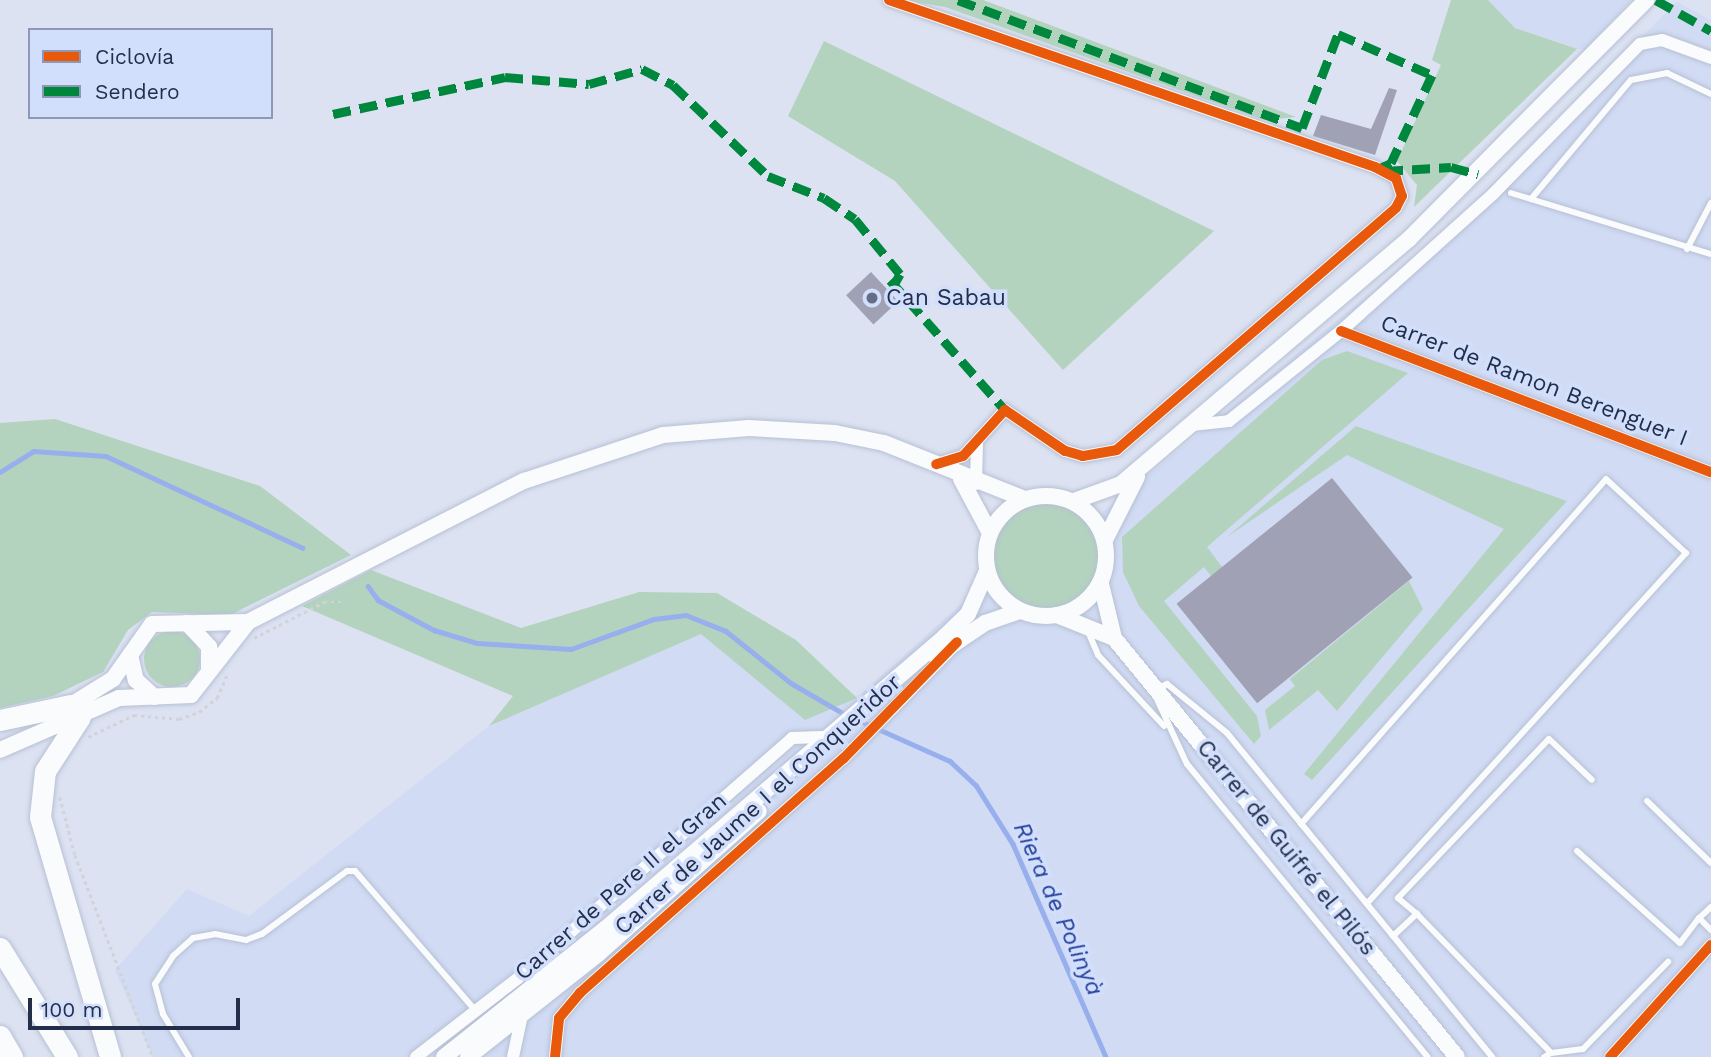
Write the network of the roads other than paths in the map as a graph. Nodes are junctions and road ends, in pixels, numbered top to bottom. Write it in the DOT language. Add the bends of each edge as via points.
graph roads {
  1 [pos="889,0"];
  2 [pos="1646,0"];
  3 [pos="1711,58"];
  4 [pos="1711,94"];
  5 [pos="1511,192"];
  6 [pos="1531,199"];
  7 [pos="1711,204"];
  8 [pos="1687,249"];
  9 [pos="1711,254"];
  10 [pos="1341,331"];
  11 [pos="1192,425"];
  12 [pos="978,441"];
  13 [pos="936,464"];
  14 [pos="1146,464"];
  15 [pos="1711,472"];
  16 [pos="960,477"];
  17 [pos="976,484"];
  18 [pos="1025,499"];
  19 [pos="1074,501"];
  20 [pos="990,533"];
  21 [pos="1105,540"];
  22 [pos="987,570"];
  23 [pos="1101,584"];
  24 [pos="1020,611"];
  25 [pos="1057,615"];
  26 [pos="179,620"];
  27 [pos="248,622"];
  28 [pos="1086,628"];
  29 [pos="1114,638"];
  30 [pos="957,642"];
  31 [pos="130,655"];
  32 [pos="208,674"];
  33 [pos="1155,689"];
  34 [pos="154,697"];
  35 [pos="866,709"];
  36 [pos="75,711"];
  37 [pos="0,720"];
  38 [pos="1166,727"];
  39 [pos="838,732"];
  40 [pos="0,750"];
  41 [pos="1592,780"];
  42 [pos="1647,801"];
  43 [pos="1301,824"];
  44 [pos="1577,851"];
  45 [pos="1711,863"];
  46 [pos="1367,903"];
  47 [pos="1711,907"];
  48 [pos="1417,914"];
  49 [pos="1699,918"];
  50 [pos="1711,930"];
  51 [pos="1394,936"];
  52 [pos="1711,945"];
  53 [pos="0,948"];
  54 [pos="1668,962"];
  55 [pos="476,1011"];
  56 [pos="522,1015"];
  57 [pos="0,1036"];
  58 [pos="1548,1055"];
  59 [pos="12,1057"];
  60 [pos="67,1057"];
  61 [pos="110,1057"];
  62 [pos="188,1057"];
  63 [pos="416,1057"];
  64 [pos="444,1057"];
  65 [pos="468,1057"];
  66 [pos="513,1057"];
  67 [pos="555,1057"];
  68 [pos="1428,1057"];
  69 [pos="1457,1057"];
  70 [pos="1492,1057"];
  71 [pos="1610,1057"];
  1 -- 12 [label="street" via="1375,167 1396,178 1402,196 1396,208 1117,450 1083,456 1065,451 1004,410"];
  2 -- 11 [label="main road" via="1444,207"];
  3 -- 10 [label="street" via="1651,40 1616,63 1493,194"];
  4 -- 6 [label="lane" via="1667,73 1631,80"];
  5 -- 6 [label="lane"];
  6 -- 8 [label="lane"];
  7 -- 8 [label="lane"];
  8 -- 9 [label="lane"];
  10 -- 11 [label="street" via="1229,421"];
  10 -- 15 [label="street, Carrer de Ramon Berenguer I"];
  11 -- 14 [label="main road"];
  12 -- 13 [label="street" via="963,456"];
  12 -- 17 [label="street"];
  13 -- 16 [label="main road"];
  13 -- 27 [label="main road" via="884,443 825,432 749,428 663,435 524,481"];
  14 -- 19 [label="main road" via="1112,490"];
  14 -- 21 [label="main road"];
  16 -- 17 [label="main road"];
  16 -- 20 [label="main road"];
  17 -- 18 [label="main road"];
  18 -- 19 [label="main road"];
  18 -- 20 [label="main road"];
  19 -- 21 [label="main road"];
  20 -- 22 [label="main road"];
  21 -- 23 [label="main road"];
  22 -- 24 [label="main road" via="999,594"];
  22 -- 35 [label="main road" via="968,614"];
  23 -- 25 [label="main road" via="1081,605"];
  23 -- 29 [label="main road, Carrer de Guifré el Pilós"];
  24 -- 25 [label="main road"];
  24 -- 30 [label="main road"];
  25 -- 28 [label="main road"];
  26 -- 27 [label="main road"];
  26 -- 31 [label="main road" via="152,624"];
  26 -- 32 [label="main road" via="202,634"];
  27 -- 32 [label="main road"];
  28 -- 29 [label="main road"];
  28 -- 38 [label="lane" via="1098,656 1146,713"];
  29 -- 33 [label="main road, Carrer de Guifré el Pilós"];
  30 -- 35 [label="main road"];
  30 -- 67 [label="street, Carrer de Jaume I el Conqueridor" via="843,759 580,993 559,1018"];
  31 -- 34 [label="main road" via="136,680"];
  31 -- 36 [label="main road" via="113,679"];
  32 -- 34 [label="main road" via="191,695"];
  33 -- 38 [label="lane"];
  33 -- 43 [label="lane" via="1167,684 1227,733"];
  33 -- 69 [label="main road, Carrer de Guifré el Pilós"];
  34 -- 36 [label="main road" via="119,698"];
  35 -- 39 [label="main road"];
  36 -- 37 [label="highway"];
  36 -- 40 [label="main road"];
  36 -- 61 [label="highway" via="45,771 40,817"];
  38 -- 68 [label="lane" via="1187,764"];
  39 -- 55 [label="street, Carrer de Pere II el Gran" via="792,738"];
  39 -- 56 [label="main road" via="685,879"];
  39 -- 64 [label="main road"];
  41 -- 48 [label="lane" via="1549,739 1398,898"];
  42 -- 45 [label="lane"];
  43 -- 46 [label="lane"];
  43 -- 46 [label="lane" via="1606,479 1686,553"];
  44 -- 49 [label="lane" via="1680,943"];
  46 -- 51 [label="lane"];
  47 -- 49 [label="lane"];
  48 -- 51 [label="lane"];
  48 -- 58 [label="lane"];
  49 -- 50 [label="lane"];
  51 -- 70 [label="lane"];
  52 -- 71 [label="street"];
  53 -- 60 [label="highway"];
  54 -- 58 [label="lane" via="1583,1049"];
  55 -- 62 [label="lane" via="355,871 346,871 333,875 262,934 246,940 215,933 193,938 173,956 155,984 163,1014"];
  55 -- 63 [label="street, Carrer de Pere II el Gran"];
  56 -- 65 [label="main road"];
  56 -- 66 [label="street"];
  57 -- 59 [label="highway"];
}
